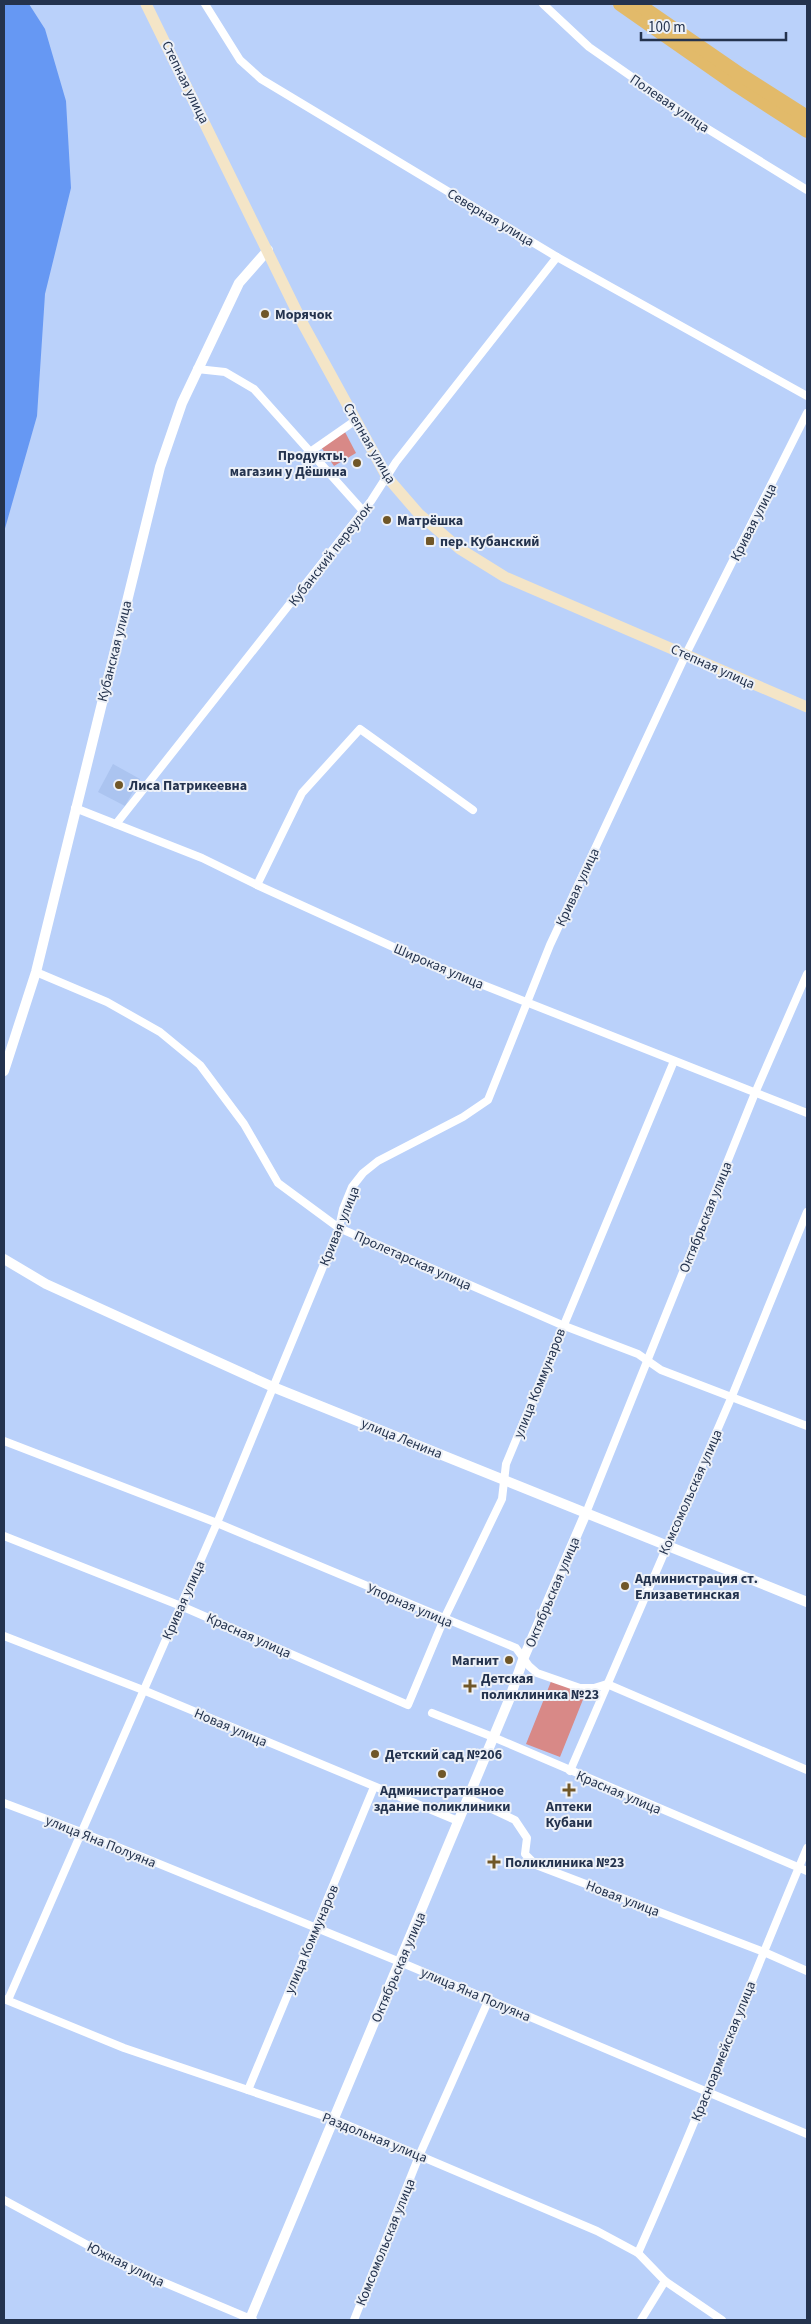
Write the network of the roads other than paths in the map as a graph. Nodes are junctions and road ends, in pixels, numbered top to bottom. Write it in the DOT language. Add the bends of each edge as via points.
graph roads {
  1 [pos="146,4"];
  2 [pos="205,4"];
  3 [pos="543,4"];
  4 [pos="620,4"];
  5 [pos="638,4"];
  6 [pos="807,116"];
  7 [pos="807,131"];
  8 [pos="807,190"];
  9 [pos="268,250"];
  10 [pos="557,257"];
  11 [pos="197,370"];
  12 [pos="807,396"];
  13 [pos="807,413"];
  14 [pos="356,420"];
  15 [pos="310,452"];
  16 [pos="387,477"];
  17 [pos="363,512"];
  18 [pos="686,654"];
  19 [pos="807,707"];
  20 [pos="75,808"];
  21 [pos="474,810"];
  22 [pos="116,824"];
  23 [pos="257,885"];
  24 [pos="36,972"];
  25 [pos="807,974"];
  26 [pos="527,1002"];
  27 [pos="674,1061"];
  28 [pos="4,1071"];
  29 [pos="755,1093"];
  30 [pos="807,1112"];
  31 [pos="807,1212"];
  32 [pos="339,1228"];
  33 [pos="4,1259"];
  34 [pos="562,1326"];
  35 [pos="647,1360"];
  36 [pos="274,1387"];
  37 [pos="732,1396"];
  38 [pos="807,1426"];
  39 [pos="4,1441"];
  40 [pos="505,1480"];
  41 [pos="586,1513"];
  42 [pos="217,1523"];
  43 [pos="4,1536"];
  44 [pos="666,1545"];
  45 [pos="807,1602"];
  46 [pos="181,1606"];
  47 [pos="444,1619"];
  48 [pos="4,1636"];
  49 [pos="524,1657"];
  50 [pos="607,1684"];
  51 [pos="143,1690"];
  52 [pos="408,1705"];
  53 [pos="432,1713"];
  54 [pos="493,1737"];
  55 [pos="807,1770"];
  56 [pos="570,1771"];
  57 [pos="374,1787"];
  58 [pos="468,1798"];
  59 [pos="4,1803"];
  60 [pos="458,1821"];
  61 [pos="81,1832"];
  62 [pos="807,1848"];
  63 [pos="799,1868"];
  64 [pos="807,1871"];
  65 [pos="316,1928"];
  66 [pos="764,1952"];
  67 [pos="400,1962"];
  68 [pos="807,1971"];
  69 [pos="6,1999"];
  70 [pos="489,1999"];
  71 [pos="248,2090"];
  72 [pos="706,2091"];
  73 [pos="333,2119"];
  74 [pos="807,2134"];
  75 [pos="419,2156"];
  76 [pos="4,2200"];
  77 [pos="638,2253"];
  78 [pos="665,2281"];
  79 [pos="251,2320"];
  80 [pos="354,2320"];
  81 [pos="641,2320"];
  82 [pos="722,2320"];
  1 -- 9 [label="main road, Степная улица"];
  2 -- 10 [label="street, Северная улица" via="240,60 261,78"];
  3 -- 8 [label="street, Полевая улица" via="588,47 698,123"];
  4 -- 7 [label="highway"];
  5 -- 6 [label="highway"];
  9 -- 11 [label="street, Кубанская улица" via="239,283"];
  9 -- 14 [label="main road, Степная улица" via="303,324"];
  10 -- 12 [label="street, Северная улица"];
  10 -- 16 [label="street, Кубанский переулок"];
  11 -- 15 [label="street" via="225,372 254,389"];
  11 -- 20 [label="street, Кубанская улица" via="160,467"];
  13 -- 18 [label="street, Кривая улица"];
  14 -- 15 [label="street"];
  14 -- 16 [label="main road, Степная улица"];
  15 -- 17 [label="street"];
  16 -- 17 [label="street, Кубанский переулок"];
  16 -- 18 [label="main road, Степная улица" via="420,514 460,548 506,578"];
  17 -- 22 [label="street, Кубанский переулок"];
  18 -- 19 [label="main road, Степная улица"];
  18 -- 26 [label="street, Кривая улица" via="550,944"];
  20 -- 22 [label="street, Широкая улица"];
  20 -- 24 [label="street, Кубанская улица"];
  21 -- 23 [label="street" via="360,729 302,793"];
  22 -- 23 [label="street, Широкая улица" via="202,858"];
  23 -- 26 [label="street, Широкая улица" via="435,966"];
  24 -- 28 [label="street, Кубанская улица"];
  24 -- 32 [label="street, Пролетарская улица" via="107,1002 160,1032 200,1065 244,1124 278,1183"];
  25 -- 29 [label="street, Октябрьская улица"];
  26 -- 27 [label="street, Широкая улица"];
  26 -- 32 [label="street, Кривая улица" via="488,1100 378,1161 363,1173 352,1188"];
  27 -- 29 [label="street, Широкая улица"];
  27 -- 34 [label="street, улица Коммунаров"];
  29 -- 30 [label="street, Широкая улица"];
  29 -- 35 [label="street, Октябрьская улица"];
  31 -- 37 [label="street, Комсомольская улица"];
  32 -- 34 [label="street, Пролетарская улица"];
  32 -- 36 [label="street, Кривая улица"];
  33 -- 36 [label="street, улица Ленина" via="46,1284"];
  34 -- 35 [label="street, Пролетарская улица"];
  34 -- 40 [label="street, улица Коммунаров" via="506,1464"];
  35 -- 37 [label="street, Пролетарская улица" via="661,1370"];
  35 -- 41 [label="street, Октябрьская улица"];
  36 -- 40 [label="street, улица Ленина"];
  36 -- 42 [label="street, Кривая улица"];
  37 -- 38 [label="street, Пролетарская улица"];
  37 -- 44 [label="street, Комсомольская улица"];
  39 -- 42 [label="street, Упорная улица"];
  40 -- 41 [label="street, улица Ленина"];
  40 -- 47 [label="street, улица Коммунаров" via="502,1499"];
  41 -- 44 [label="street, улица Ленина"];
  41 -- 49 [label="street, Октябрьская улица"];
  42 -- 46 [label="street, Кривая улица"];
  42 -- 47 [label="street, Упорная улица"];
  43 -- 46 [label="street, Красная улица"];
  44 -- 45 [label="street, улица Ленина"];
  44 -- 50 [label="street, Комсомольская улица"];
  46 -- 51 [label="street, Кривая улица"];
  46 -- 52 [label="street, Красная улица"];
  47 -- 49 [label="street, Упорная улица" via="516,1648"];
  47 -- 52 [label="street, улица Коммунаров"];
  48 -- 51 [label="street, Новая улица"];
  49 -- 50 [label="street, Упорная улица" via="537,1673 580,1688"];
  49 -- 54 [label="street, Октябрьская улица"];
  50 -- 55 [label="street"];
  50 -- 56 [label="street, Комсомольская улица"];
  51 -- 57 [label="street, Новая улица"];
  51 -- 61 [label="street, Кривая улица"];
  53 -- 54 [label="street, Красная улица"];
  54 -- 56 [label="street, Красная улица"];
  54 -- 58 [label="street, Октябрьская улица"];
  56 -- 63 [label="street, Красная улица"];
  57 -- 60 [label="street, Новая улица"];
  57 -- 65 [label="street, улица Коммунаров"];
  58 -- 60 [label="street, Октябрьская улица"];
  58 -- 66 [label="street, Новая улица" via="515,1820 527,1838 525,1854 536,1865"];
  59 -- 61 [label="street, улица Яна Полуяна"];
  60 -- 67 [label="street, Октябрьская улица"];
  61 -- 65 [label="street, улица Яна Полуяна"];
  61 -- 69 [label="street, Кривая улица"];
  62 -- 63 [label="street, Красноармейская улица"];
  63 -- 64 [label="street, Красная улица"];
  63 -- 66 [label="street, Красноармейская улица"];
  65 -- 67 [label="street, улица Яна Полуяна"];
  65 -- 71 [label="street, улица Коммунаров"];
  66 -- 68 [label="street, Новая улица"];
  66 -- 72 [label="street, Красноармейская улица"];
  67 -- 70 [label="street, улица Яна Полуяна"];
  67 -- 73 [label="street, Октябрьская улица"];
  69 -- 71 [label="street, Раздольная улица" via="124,2048"];
  70 -- 72 [label="street, улица Яна Полуяна"];
  70 -- 75 [label="street, Комсомольская улица"];
  71 -- 73 [label="street, Раздольная улица"];
  72 -- 74 [label="street, улица Яна Полуяна"];
  72 -- 77 [label="street, Красноармейская улица"];
  73 -- 75 [label="street, Раздольная улица"];
  73 -- 79 [label="street, Октябрьская улица"];
  75 -- 77 [label="street, Раздольная улица" via="597,2231"];
  75 -- 80 [label="street, Комсомольская улица"];
  76 -- 79 [label="street, Южная улица" via="132,2269"];
  77 -- 78 [label="street, Раздольная улица"];
  78 -- 81 [label="street"];
  78 -- 82 [label="street, Раздольная улица"];
}
